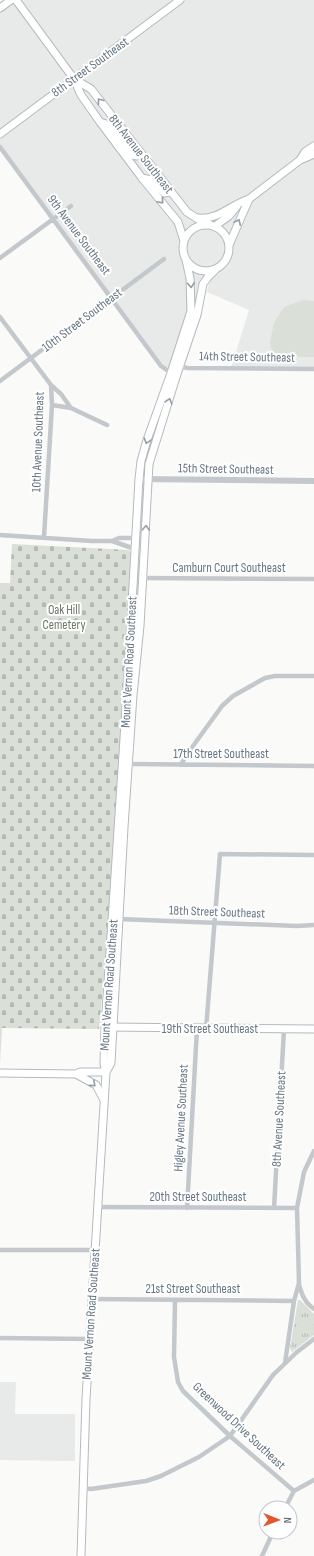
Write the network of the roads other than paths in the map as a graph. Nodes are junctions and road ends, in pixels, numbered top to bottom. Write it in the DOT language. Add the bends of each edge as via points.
graph roads {
  1 [pos="10,0"];
  2 [pos="16,0"];
  3 [pos="180,0"];
  4 [pos="0,8"];
  5 [pos="74,79"];
  6 [pos="100,122"];
  7 [pos="0,134"];
  8 [pos="314,146"];
  9 [pos="0,147"];
  10 [pos="141,154"];
  11 [pos="314,154"];
  12 [pos="300,160"];
  13 [pos="142,178"];
  14 [pos="170,192"];
  15 [pos="249,199"];
  16 [pos="241,201"];
  17 [pos="71,206"];
  18 [pos="194,217"];
  19 [pos="53,219"];
  20 [pos="213,226"];
  21 [pos="184,241"];
  22 [pos="229,245"];
  23 [pos="0,258"];
  24 [pos="164,258"];
  25 [pos="186,260"];
  26 [pos="216,269"];
  27 [pos="112,298"];
  28 [pos="0,317"];
  29 [pos="31,358"];
  30 [pos="180,366"];
  31 [pos="314,369"];
  32 [pos="171,373"];
  33 [pos="0,381"];
  34 [pos="51,385"];
  35 [pos="52,405"];
  36 [pos="71,408"];
  37 [pos="107,425"];
  38 [pos="148,478"];
  39 [pos="139,479"];
  40 [pos="314,481"];
  41 [pos="0,535"];
  42 [pos="44,537"];
  43 [pos="135,538"];
  44 [pos="112,541"];
  45 [pos="134,550"];
  46 [pos="143,578"];
  47 [pos="314,579"];
  48 [pos="142,602"];
  49 [pos="314,676"];
  50 [pos="129,764"];
  51 [pos="181,765"];
  52 [pos="314,766"];
  53 [pos="314,855"];
  54 [pos="119,919"];
  55 [pos="214,923"];
  56 [pos="314,925"];
  57 [pos="109,1027"];
  58 [pos="197,1029"];
  59 [pos="206,1029"];
  60 [pos="284,1029"];
  61 [pos="314,1029"];
  62 [pos="106,1072"];
  63 [pos="0,1073"];
  64 [pos="76,1074"];
  65 [pos="104,1100"];
  66 [pos="314,1151"];
  67 [pos="98,1208"];
  68 [pos="187,1208"];
  69 [pos="274,1208"];
  70 [pos="297,1208"];
  71 [pos="0,1250"];
  72 [pos="95,1250"];
  73 [pos="299,1283"];
  74 [pos="92,1299"];
  75 [pos="175,1300"];
  76 [pos="294,1301"];
  77 [pos="314,1309"];
  78 [pos="0,1338"];
  79 [pos="90,1338"];
  80 [pos="314,1339"];
  81 [pos="285,1363"];
  82 [pos="230,1436"];
  83 [pos="314,1480"];
  84 [pos="83,1488"];
  85 [pos="294,1491"];
  86 [pos="289,1500"];
  87 [pos="269,1540"];
  88 [pos="81,1556"];
  89 [pos="262,1556"];
  1 -- 4 [label="main road"];
  2 -- 5 [label="main road, 8th Avenue Southeast"];
  3 -- 5 [label="main road, 8th Street Southeast"];
  5 -- 6 [label="main road, 8th Avenue Southeast" via="81,95"];
  5 -- 7 [label="main road, 8th Street Southeast"];
  10 -- 5 [label="main road, 8th Avenue Southeast, one-way" via="91,89"];
  6 -- 10 [label="main road" via="109,125 132,154"];
  6 -- 13 [label="main road, 8th Avenue Southeast"];
  8 -- 12 [label="main road" via="303,154"];
  9 -- 19 [label="street, 9th Avenue Southeast"];
  10 -- 14 [label="main road, 8th Avenue Southeast"];
  11 -- 12 [label="main road"];
  12 -- 15 [label="main road"];
  13 -- 14 [label="main road" via="151,180 164,193"];
  13 -- 21 [label="main road, 8th Avenue Southeast, one-way" via="178,222"];
  14 -- 18 [label="main road, 8th Avenue Southeast"];
  15 -- 16 [label="main road"];
  22 -- 15 [label="main road, one-way"];
  16 -- 18 [label="main road" via="212,218"];
  16 -- 20 [label="main road" via="228,216"];
  17 -- 19 [label="street"];
  18 -- 20 [label="main road, 8th Avenue Southeast"];
  19 -- 23 [label="street"];
  19 -- 27 [label="street, 9th Avenue Southeast"];
  20 -- 21 [label="main road" via="197,226"];
  20 -- 22 [label="main road" via="223,232"];
  21 -- 25 [label="main road"];
  22 -- 26 [label="main road" via="226,259"];
  24 -- 27 [label="street, 10th Street Southeast"];
  25 -- 26 [label="main road" via="202,271"];
  25 -- 32 [label="main road, Mount Vernon Road Southeast, one-way" via="190,278 191,311"];
  26 -- 30 [label="main road, Mount Vernon Road Southeast" via="203,284 197,315"];
  27 -- 29 [label="street, 10th Street Southeast"];
  27 -- 32 [label="street, 9th Avenue Southeast" via="161,366"];
  28 -- 29 [label="street, 10th Avenue Southeast"];
  29 -- 33 [label="street, 10th Street Southeast"];
  29 -- 34 [label="street, 10th Avenue Southeast"];
  30 -- 31 [label="street, 14th Street Southeast"];
  38 -- 30 [label="main road, Mount Vernon Road Southeast, one-way" via="149,464"];
  32 -- 39 [label="main road, Mount Vernon Road Southeast, one-way" via="147,440"];
  34 -- 35 [label="street, 10th Avenue Southeast"];
  34 -- 36 [label="street"];
  35 -- 36 [label="street"];
  35 -- 42 [label="street, 10th Avenue Southeast"];
  36 -- 37 [label="street"];
  38 -- 39 [label="street, 15th Street Southeast"];
  38 -- 40 [label="street, 15th Street Southeast"];
  46 -- 38 [label="main road, Mount Vernon Road Southeast, one-way"];
  39 -- 43 [label="main road, Mount Vernon Road Southeast"];
  41 -- 42 [label="street"];
  42 -- 44 [label="street"];
  43 -- 44 [label="street" via="119,538"];
  43 -- 45 [label="main road, Mount Vernon Road Southeast"];
  43 -- 48 [label="main road" via="139,549 137,581"];
  44 -- 45 [label="street" via="132,547"];
  45 -- 57 [label="main road, Mount Vernon Road Southeast"];
  46 -- 47 [label="street, Camburn Court Southeast"];
  46 -- 48 [label="main road, Mount Vernon Road Southeast"];
  48 -- 50 [label="main road, Mount Vernon Road Southeast"];
  49 -- 51 [label="street" via="265,678 233,696 222,706"];
  50 -- 51 [label="street, 17th Street Southeast"];
  50 -- 54 [label="main road, Mount Vernon Road Southeast"];
  51 -- 52 [label="street, 17th Street Southeast"];
  53 -- 55 [label="street" via="220,854"];
  54 -- 55 [label="street, 18th Street Southeast"];
  54 -- 57 [label="main road, Mount Vernon Road Southeast"];
  55 -- 56 [label="street, 18th Street Southeast"];
  55 -- 59 [label="street"];
  57 -- 58 [label="main road, 19th Street Southeast"];
  57 -- 62 [label="main road, Mount Vernon Road Southeast" via="111,1064"];
  58 -- 59 [label="main road, 19th Street Southeast"];
  58 -- 68 [label="street, Higley Avenue Southeast"];
  59 -- 60 [label="main road, 19th Street Southeast"];
  60 -- 61 [label="main road, 19th Street Southeast"];
  60 -- 69 [label="street, 8th Avenue Southeast"];
  62 -- 64 [label="main road"];
  62 -- 65 [label="main road, Mount Vernon Road Southeast"];
  63 -- 64 [label="main road"];
  64 -- 65 [label="main road, one-way" via="96,1085"];
  65 -- 67 [label="main road, Mount Vernon Road Southeast"];
  66 -- 70 [label="street" via="304,1172"];
  67 -- 68 [label="street, 20th Street Southeast"];
  67 -- 72 [label="main road, Mount Vernon Road Southeast"];
  68 -- 69 [label="street, 20th Street Southeast"];
  69 -- 70 [label="street, 20th Street Southeast"];
  70 -- 73 [label="street"];
  71 -- 72 [label="street"];
  72 -- 74 [label="main road, Mount Vernon Road Southeast"];
  73 -- 76 [label="street"];
  73 -- 77 [label="street" via="302,1295"];
  74 -- 75 [label="street, 21st Street Southeast"];
  74 -- 79 [label="main road, Mount Vernon Road Southeast"];
  75 -- 76 [label="street, 21st Street Southeast"];
  75 -- 82 [label="street, Greenwood Drive Southeast" via="174,1357 178,1382 190,1399"];
  76 -- 81 [label="street"];
  78 -- 79 [label="street"];
  79 -- 84 [label="main road, Mount Vernon Road Southeast"];
  80 -- 81 [label="street"];
  81 -- 82 [label="street" via="273,1375"];
  82 -- 84 [label="street" via="199,1457 161,1476 146,1481"];
  82 -- 85 [label="street, Greenwood Drive Southeast"];
  83 -- 85 [label="street"];
  84 -- 88 [label="main road, Mount Vernon Road Southeast"];
  85 -- 86 [label="street"];
  87 -- 89 [label="street"];
}
